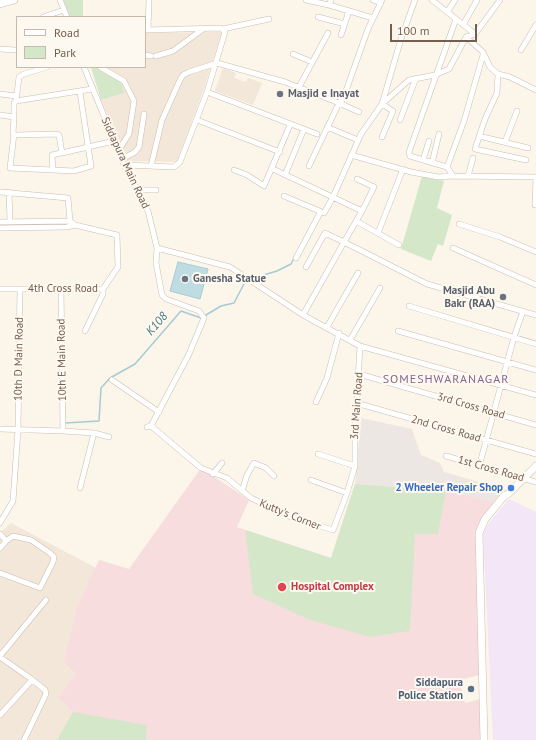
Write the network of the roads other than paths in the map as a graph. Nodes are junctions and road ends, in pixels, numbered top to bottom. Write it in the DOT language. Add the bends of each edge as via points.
graph roads {
  1 [pos="14,0"];
  2 [pos="60,0"];
  3 [pos="149,0"];
  4 [pos="306,0"];
  5 [pos="372,0"];
  6 [pos="415,0"];
  7 [pos="455,0"];
  8 [pos="477,0"];
  9 [pos="491,0"];
  10 [pos="381,1"];
  11 [pos="434,1"];
  12 [pos="330,2"];
  13 [pos="498,2"];
  14 [pos="0,4"];
  15 [pos="64,10"];
  16 [pos="349,11"];
  17 [pos="447,12"];
  18 [pos="46,16"];
  19 [pos="67,16"];
  20 [pos="318,17"];
  21 [pos="373,18"];
  22 [pos="269,19"];
  23 [pos="456,19"];
  24 [pos="345,24"];
  25 [pos="463,25"];
  26 [pos="536,26"];
  27 [pos="203,28"];
  28 [pos="223,28"];
  29 [pos="147,30"];
  30 [pos="328,33"];
  31 [pos="475,34"];
  32 [pos="341,35"];
  33 [pos="466,38"];
  34 [pos="0,50"];
  35 [pos="15,50"];
  36 [pos="521,50"];
  37 [pos="482,52"];
  38 [pos="293,54"];
  39 [pos="146,55"];
  40 [pos="312,62"];
  41 [pos="217,63"];
  42 [pos="44,68"];
  43 [pos="84,68"];
  44 [pos="102,68"];
  45 [pos="498,74"];
  46 [pos="435,75"];
  47 [pos="416,78"];
  48 [pos="299,87"];
  49 [pos="92,89"];
  50 [pos="536,90"];
  51 [pos="80,92"];
  52 [pos="207,92"];
  53 [pos="0,94"];
  54 [pos="16,98"];
  55 [pos="339,102"];
  56 [pos="382,104"];
  57 [pos="517,111"];
  58 [pos="359,112"];
  59 [pos="144,114"];
  60 [pos="0,116"];
  61 [pos="14,117"];
  62 [pos="197,120"];
  63 [pos="400,120"];
  64 [pos="290,125"];
  65 [pos="327,127"];
  66 [pos="304,130"];
  67 [pos="14,134"];
  68 [pos="316,134"];
  69 [pos="439,134"];
  70 [pos="479,136"];
  71 [pos="382,137"];
  72 [pos="358,140"];
  73 [pos="114,141"];
  74 [pos="429,141"];
  75 [pos="505,142"];
  76 [pos="88,148"];
  77 [pos="528,148"];
  78 [pos="118,151"];
  79 [pos="280,152"];
  80 [pos="61,153"];
  81 [pos="351,155"];
  82 [pos="473,158"];
  83 [pos="122,159"];
  84 [pos="423,160"];
  85 [pos="526,160"];
  86 [pos="432,163"];
  87 [pos="124,165"];
  88 [pos="151,166"];
  89 [pos="309,166"];
  90 [pos="447,167"];
  91 [pos="273,169"];
  92 [pos="403,169"];
  93 [pos="53,170"];
  94 [pos="234,170"];
  95 [pos="285,175"];
  96 [pos="453,176"];
  97 [pos="468,176"];
  98 [pos="536,177"];
  99 [pos="357,179"];
  100 [pos="137,190"];
  101 [pos="156,190"];
  102 [pos="0,192"];
  103 [pos="9,192"];
  104 [pos="284,196"];
  105 [pos="333,197"];
  106 [pos="535,205"];
  107 [pos="362,211"];
  108 [pos="320,213"];
  109 [pos="356,221"];
  110 [pos="0,222"];
  111 [pos="10,222"];
  112 [pos="72,223"];
  113 [pos="459,224"];
  114 [pos="0,228"];
  115 [pos="378,233"];
  116 [pos="344,242"];
  117 [pos="399,245"];
  118 [pos="158,248"];
  119 [pos="453,248"];
  120 [pos="536,252"];
  121 [pos="296,258"];
  122 [pos="306,267"];
  123 [pos="358,273"];
  124 [pos="536,285"];
  125 [pos="380,288"];
  126 [pos="0,289"];
  127 [pos="20,289"];
  128 [pos="61,289"];
  129 [pos="103,289"];
  130 [pos="409,306"];
  131 [pos="523,311"];
  132 [pos="303,315"];
  133 [pos="536,315"];
  134 [pos="327,327"];
  135 [pos="85,331"];
  136 [pos="398,331"];
  137 [pos="339,333"];
  138 [pos="514,337"];
  139 [pos="350,340"];
  140 [pos="536,344"];
  141 [pos="360,346"];
  142 [pos="508,362"];
  143 [pos="536,370"];
  144 [pos="359,374"];
  145 [pos="112,380"];
  146 [pos="502,384"];
  147 [pos="536,395"];
  148 [pos="316,402"];
  149 [pos="356,403"];
  150 [pos="159,412"];
  151 [pos="493,412"];
  152 [pos="536,425"];
  153 [pos="0,429"];
  154 [pos="18,430"];
  155 [pos="63,431"];
  156 [pos="94,433"];
  157 [pos="109,437"];
  158 [pos="486,440"];
  159 [pos="318,454"];
  160 [pos="536,454"];
  161 [pos="446,456"];
  162 [pos="222,463"];
  163 [pos="355,466"];
  164 [pos="479,466"];
  165 [pos="536,466"];
  166 [pos="213,474"];
  167 [pos="274,476"];
  168 [pos="524,479"];
  169 [pos="311,480"];
  170 [pos="536,482"];
  171 [pos="80,488"];
  172 [pos="242,490"];
  173 [pos="347,493"];
  174 [pos="0,523"];
  175 [pos="0,534"];
  176 [pos="6,541"];
  177 [pos="0,548"];
  178 [pos="0,572"];
  179 [pos="46,600"];
  180 [pos="0,656"];
  181 [pos="32,680"];
  182 [pos="0,715"];
  183 [pos="485,725"];
  184 [pos="24,740"];
  185 [pos="484,740"];
  186 [pos="487,740"];
  1 -- 14 [label="street"];
  2 -- 15 [label="street"];
  3 -- 29 [label="street"];
  4 -- 12 [label="street"];
  5 -- 10 [label="street"];
  6 -- 56 [label="street"];
  7 -- 17 [label="street"];
  8 -- 25 [label="street"];
  9 -- 13 [label="street"];
  10 -- 21 [label="street"];
  11 -- 17 [label="street"];
  12 -- 16 [label="street"];
  13 -- 31 [label="street"];
  15 -- 18 [label="street"];
  15 -- 19 [label="street"];
  16 -- 21 [label="street"];
  16 -- 24 [label="street"];
  17 -- 23 [label="street"];
  20 -- 24 [label="street"];
  21 -- 55 [label="street" via="343,99"];
  22 -- 28 [label="street"];
  23 -- 25 [label="street"];
  23 -- 46 [label="street"];
  24 -- 32 [label="street"];
  25 -- 31 [label="street"];
  26 -- 36 [label="street"];
  27 -- 28 [label="street"];
  27 -- 29 [label="street"];
  27 -- 39 [label="street" via="174,51 154,56"];
  28 -- 41 [label="street" via="225,32"];
  30 -- 40 [label="street"];
  31 -- 33 [label="street"];
  33 -- 37 [label="street"];
  33 -- 46 [label="street" via="452,66"];
  34 -- 35 [label="street"];
  37 -- 45 [label="street" via="490,67"];
  37 -- 90 [label="street" via="464,121"];
  38 -- 40 [label="street"];
  40 -- 48 [label="street"];
  41 -- 48 [label="street"];
  41 -- 52 [label="street"];
  41 -- 88 [label="street" via="190,72 180,80 162,120"];
  42 -- 54 [label="street" via="19,77"];
  43 -- 49 [label="street, Siddapura Main Road"];
  44 -- 78 [label="street" via="124,81 134,101 129,134"];
  45 -- 50 [label="street" via="510,76"];
  45 -- 70 [label="street" via="497,93"];
  46 -- 47 [label="street"];
  46 -- 84 [label="street" via="409,152 410,156"];
  47 -- 56 [label="street" via="409,80"];
  47 -- 63 [label="street"];
  48 -- 55 [label="street"];
  49 -- 51 [label="street"];
  49 -- 73 [label="street, Siddapura Main Road"];
  51 -- 54 [label="street"];
  51 -- 76 [label="street"];
  52 -- 62 [label="street"];
  52 -- 68 [label="street"];
  53 -- 54 [label="street"];
  54 -- 61 [label="street"];
  55 -- 58 [label="street"];
  55 -- 65 [label="street"];
  56 -- 71 [label="street" via="394,111"];
  56 -- 72 [label="street"];
  57 -- 75 [label="street"];
  59 -- 83 [label="street" via="139,147"];
  60 -- 61 [label="street"];
  61 -- 67 [label="street"];
  62 -- 79 [label="street"];
  62 -- 88 [label="street" via="180,162 174,167"];
  64 -- 79 [label="street"];
  65 -- 72 [label="street"];
  65 -- 89 [label="street"];
  66 -- 95 [label="street"];
  67 -- 80 [label="street" via="59,135"];
  67 -- 93 [label="street" via="10,168"];
  69 -- 86 [label="street"];
  70 -- 75 [label="street"];
  70 -- 85 [label="street" via="475,149"];
  72 -- 81 [label="street"];
  73 -- 76 [label="street"];
  73 -- 78 [label="street, Siddapura Main Road"];
  74 -- 84 [label="street"];
  75 -- 77 [label="street"];
  76 -- 80 [label="street"];
  76 -- 93 [label="street" via="91,166 74,171"];
  78 -- 83 [label="street, Siddapura Main Road"];
  79 -- 91 [label="street"];
  80 -- 93 [label="street" via="53,154"];
  81 -- 92 [label="street"];
  81 -- 105 [label="street"];
  82 -- 97 [label="street"];
  83 -- 87 [label="street, Siddapura Main Road"];
  84 -- 86 [label="street"];
  86 -- 90 [label="street"];
  87 -- 88 [label="street"];
  87 -- 100 [label="street, Siddapura Main Road"];
  90 -- 96 [label="street"];
  91 -- 94 [label="street" via="264,186"];
  91 -- 95 [label="street"];
  92 -- 96 [label="street" via="438,177"];
  92 -- 115 [label="street"];
  95 -- 105 [label="street"];
  96 -- 97 [label="street"];
  97 -- 98 [label="street"];
  98 -- 106 [label="street"];
  99 -- 107 [label="street" via="374,187"];
  100 -- 101 [label="street"];
  100 -- 118 [label="street, Siddapura Main Road" via="148,211"];
  102 -- 103 [label="street"];
  103 -- 111 [label="street"];
  103 -- 112 [label="street" via="68,198"];
  104 -- 108 [label="street"];
  105 -- 107 [label="street"];
  105 -- 108 [label="street" via="324,213"];
  107 -- 109 [label="street"];
  108 -- 121 [label="street"];
  109 -- 115 [label="street"];
  109 -- 116 [label="street"];
  110 -- 111 [label="street"];
  111 -- 112 [label="street"];
  112 -- 114 [label="street" via="67,227"];
  112 -- 129 [label="street" via="117,236 118,267"];
  113 -- 120 [label="street"];
  115 -- 117 [label="street"];
  116 -- 122 [label="street" via="324,233"];
  116 -- 131 [label="street" via="427,284"];
  116 -- 132 [label="street"];
  118 -- 132 [label="street" via="230,267"];
  118 -- 150 [label="street, Siddapura Main Road" via="156,263 162,295 166,299 199,310 204,318 189,354"];
  119 -- 124 [label="street"];
  123 -- 134 [label="street"];
  125 -- 139 [label="street"];
  126 -- 127 [label="street, 4th Cross Road"];
  127 -- 128 [label="street, 4th Cross Road"];
  127 -- 154 [label="street, 10th D Main Road"];
  128 -- 129 [label="street, 4th Cross Road"];
  128 -- 155 [label="street, 10th E Main Road"];
  129 -- 135 [label="street, 4th Cross Road"];
  130 -- 138 [label="street"];
  131 -- 133 [label="street"];
  131 -- 138 [label="street"];
  132 -- 134 [label="street"];
  134 -- 137 [label="street"];
  136 -- 142 [label="street"];
  137 -- 139 [label="street"];
  137 -- 148 [label="street" via="327,378"];
  138 -- 140 [label="street"];
  138 -- 142 [label="street"];
  139 -- 141 [label="street"];
  141 -- 144 [label="street, 3rd Main Road"];
  141 -- 146 [label="street"];
  142 -- 143 [label="street"];
  142 -- 146 [label="street"];
  144 -- 149 [label="street, 3rd Main Road"];
  144 -- 151 [label="street, 3rd Cross Road"];
  145 -- 150 [label="street"];
  146 -- 147 [label="street"];
  146 -- 151 [label="street"];
  149 -- 158 [label="street, 2nd Cross Road"];
  149 -- 163 [label="street, 3rd Main Road"];
  150 -- 166 [label="street" via="149,427 201,468"];
  151 -- 152 [label="street, 3rd Cross Road"];
  151 -- 158 [label="street"];
  153 -- 154 [label="street"];
  154 -- 155 [label="street"];
  154 -- 174 [label="street, 10th D Main Road" via="13,501"];
  155 -- 156 [label="street"];
  156 -- 157 [label="street"];
  156 -- 171 [label="street"];
  158 -- 160 [label="street, 2nd Cross Road"];
  158 -- 164 [label="street"];
  159 -- 163 [label="street"];
  161 -- 164 [label="street, 1st Cross Road"];
  162 -- 166 [label="street"];
  163 -- 173 [label="street, Kutty's Corner"];
  164 -- 168 [label="street, 1st Cross Road"];
  165 -- 168 [label="street"];
  166 -- 172 [label="street" via="227,478"];
  167 -- 172 [label="street" via="266,468 254,463 250,467"];
  168 -- 170 [label="street, 1st Cross Road"];
  168 -- 183 [label="street" via="504,496 485,519 479,532"];
  169 -- 173 [label="street"];
  172 -- 173 [label="street, Kutty's Corner" via="251,498 291,517 330,531 335,528"];
  175 -- 176 [label="street"];
  176 -- 177 [label="street"];
  176 -- 178 [label="street" via="14,536 31,540 54,557 40,588"];
  179 -- 180 [label="street"];
  180 -- 181 [label="street"];
  181 -- 182 [label="street"];
  181 -- 184 [label="street" via="45,690 46,696"];
  183 -- 185 [label="street"];
  183 -- 186 [label="street"];
}
